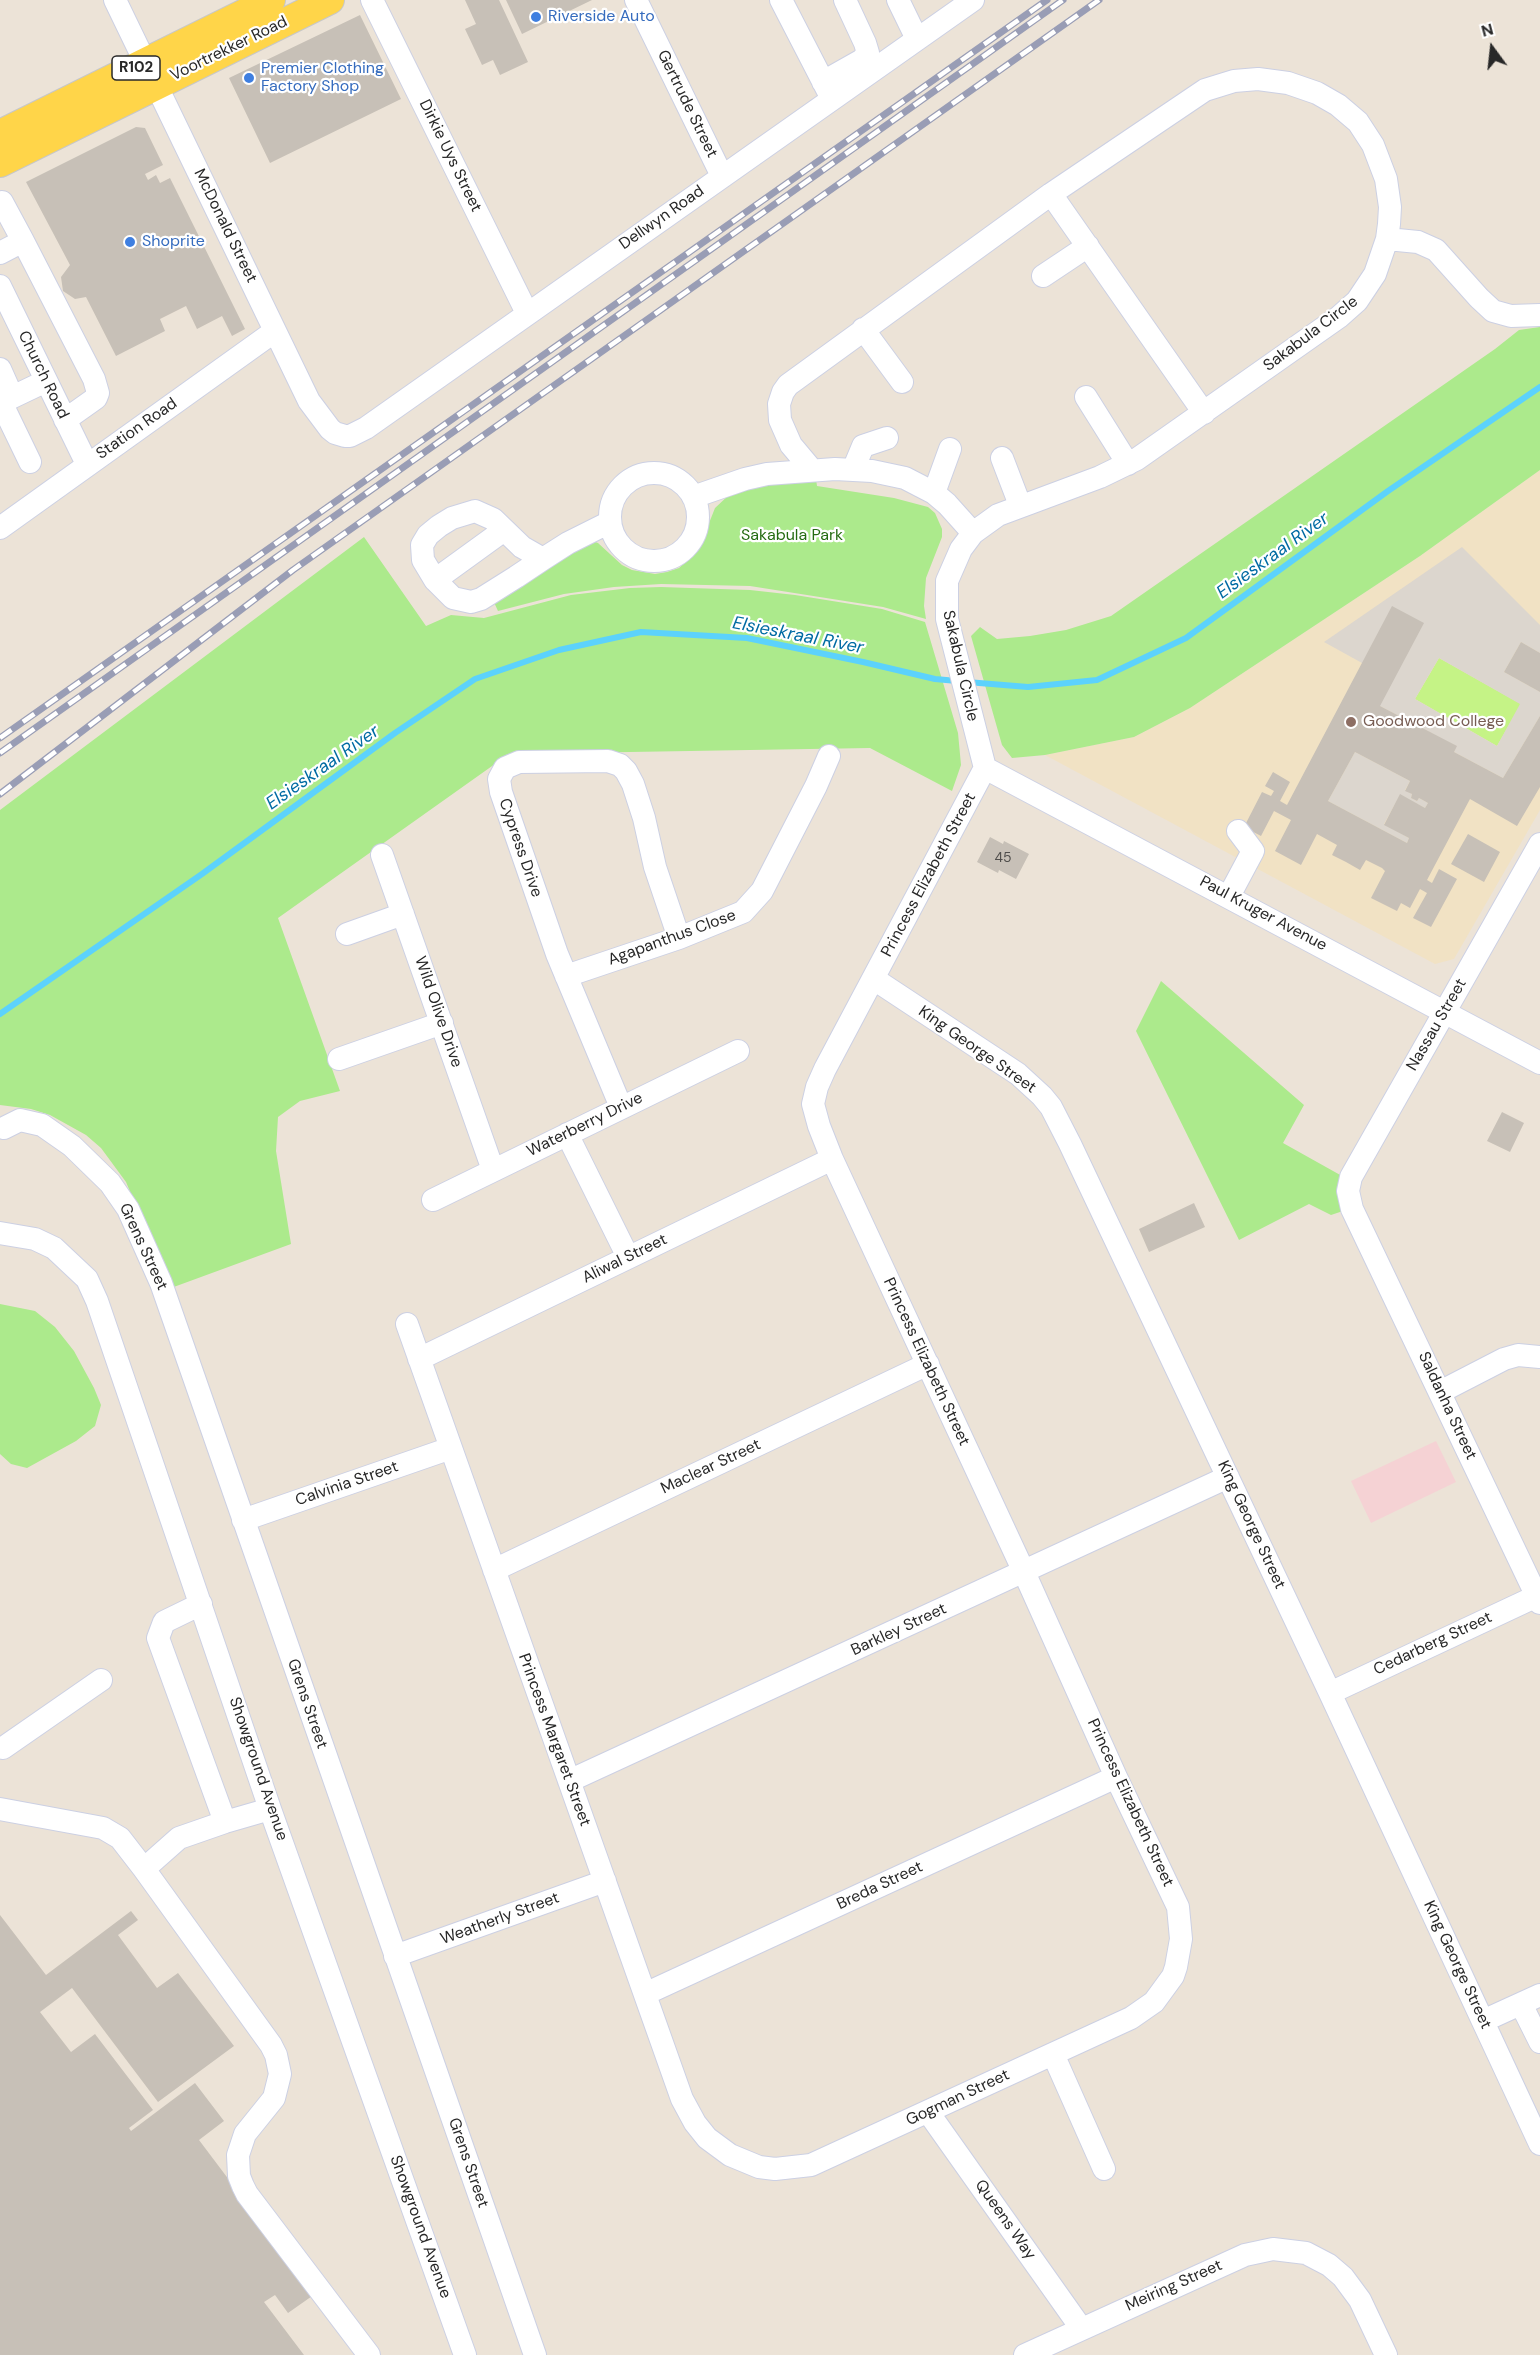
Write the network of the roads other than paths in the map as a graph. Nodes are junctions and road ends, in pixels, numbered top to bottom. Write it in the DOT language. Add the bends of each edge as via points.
graph roads {
  1 [pos="115,0"];
  2 [pos="271,0"];
  3 [pos="330,0"];
  4 [pos="372,0"];
  5 [pos="636,0"];
  6 [pos="781,0"];
  7 [pos="845,0"];
  8 [pos="898,0"];
  9 [pos="973,0"];
  10 [pos="917,39"];
  11 [pos="152,73"];
  12 [pos="827,90"];
  13 [pos="0,134"];
  14 [pos="0,164"];
  15 [pos="722,176"];
  16 [pos="1051,194"];
  17 [pos="2,202"];
  18 [pos="1387,239"];
  19 [pos="23,242"];
  20 [pos="1088,246"];
  21 [pos="0,253"];
  22 [pos="1043,276"];
  23 [pos="0,286"];
  24 [pos="527,313"];
  25 [pos="1540,315"];
  26 [pos="863,329"];
  27 [pos="275,331"];
  28 [pos="0,369"];
  29 [pos="46,381"];
  30 [pos="902,382"];
  31 [pos="1086,397"];
  32 [pos="4,400"];
  33 [pos="1204,413"];
  34 [pos="65,420"];
  35 [pos="350,436"];
  36 [pos="887,438"];
  37 [pos="950,449"];
  38 [pos="1002,458"];
  39 [pos="30,462"];
  40 [pos="87,464"];
  41 [pos="1128,464"];
  42 [pos="812,470"];
  43 [pos="853,470"];
  44 [pos="934,493"];
  45 [pos="693,497"];
  46 [pos="1020,506"];
  47 [pos="610,522"];
  48 [pos="0,528"];
  49 [pos="504,530"];
  50 [pos="973,533"];
  51 [pos="543,560"];
  52 [pos="435,580"];
  53 [pos="829,756"];
  54 [pos="985,768"];
  55 [pos="1238,831"];
  56 [pos="1540,844"];
  57 [pos="382,855"];
  58 [pos="1229,896"];
  59 [pos="403,914"];
  60 [pos="346,934"];
  61 [pos="679,938"];
  62 [pos="566,976"];
  63 [pos="874,979"];
  64 [pos="1445,1011"];
  65 [pos="442,1023"];
  66 [pos="738,1051"];
  67 [pos="339,1059"];
  68 [pos="1540,1063"];
  69 [pos="621,1107"];
  70 [pos="4,1128"];
  71 [pos="567,1134"];
  72 [pos="832,1159"];
  73 [pos="493,1170"];
  74 [pos="433,1200"];
  75 [pos="1352,1209"];
  76 [pos="0,1233"];
  77 [pos="628,1257"];
  78 [pos="407,1324"];
  79 [pos="1540,1357"];
  80 [pos="419,1359"];
  81 [pos="928,1364"];
  82 [pos="1440,1392"];
  83 [pos="451,1448"];
  84 [pos="1228,1477"];
  85 [pos="243,1520"];
  86 [pos="494,1570"];
  87 [pos="1024,1572"];
  88 [pos="1538,1600"];
  89 [pos="201,1604"];
  90 [pos="101,1680"];
  91 [pos="1330,1693"];
  92 [pos="3,1748"];
  93 [pos="1116,1777"];
  94 [pos="569,1781"];
  95 [pos="0,1809"];
  96 [pos="270,1809"];
  97 [pos="225,1822"];
  98 [pos="144,1869"];
  99 [pos="605,1881"];
  100 [pos="395,1956"];
  101 [pos="1176,1967"];
  102 [pos="645,1995"];
  103 [pos="1531,2000"];
  104 [pos="1483,2021"];
  105 [pos="1540,2042"];
  106 [pos="1053,2054"];
  107 [pos="928,2112"];
  108 [pos="1540,2144"];
  109 [pos="717,2146"];
  110 [pos="1104,2169"];
  111 [pos="1081,2328"];
  112 [pos="369,2355"];
  113 [pos="465,2355"];
  114 [pos="535,2355"];
  115 [pos="1025,2355"];
  116 [pos="1386,2355"];
  1 -- 11 [label="street, McDonald Street"];
  2 -- 11 [label="main road, Voortrekker Road / R102"];
  3 -- 11 [label="main road, Voortrekker Road / R102"];
  4 -- 24 [label="street, Dirkie Uys Street"];
  5 -- 15 [label="street, Gertrude Street"];
  6 -- 12 [label="street"];
  7 -- 12 [label="street" via="868,53"];
  8 -- 10 [label="street"];
  9 -- 10 [label="street, Dellwyn Road"];
  10 -- 12 [label="street, Dellwyn Road"];
  11 -- 13 [label="main road, Voortrekker Road / R102"];
  11 -- 14 [label="main road, Voortrekker Road / R102"];
  11 -- 27 [label="street, McDonald Street"];
  12 -- 15 [label="street, Dellwyn Road"];
  15 -- 24 [label="street, Dellwyn Road"];
  16 -- 18 [label="street, Sakabula Circle" via="1205,90 1234,81 1288,83 1338,105 1358,122 1373,145 1386,179 1390,207"];
  16 -- 20 [label="street"];
  16 -- 26 [label="street, Sakabula Circle"];
  17 -- 19 [label="street"];
  18 -- 25 [label="street" via="1418,242 1436,250 1493,310 1510,316"];
  18 -- 33 [label="street, Sakabula Circle" via="1375,274 1357,301"];
  19 -- 21 [label="street"];
  19 -- 34 [label="street" via="98,393 93,402"];
  20 -- 22 [label="street"];
  20 -- 33 [label="street"];
  23 -- 29 [label="street, Church Road"];
  24 -- 35 [label="street, Dellwyn Road"];
  26 -- 30 [label="street"];
  26 -- 42 [label="street, Sakabula Circle" via="783,392 779,404 782,426 791,445"];
  27 -- 35 [label="street, McDonald Street" via="322,420 335,433"];
  27 -- 40 [label="street, Station Road"];
  28 -- 32 [label="street"];
  29 -- 32 [label="street"];
  29 -- 34 [label="street, Church Road"];
  31 -- 41 [label="street"];
  32 -- 39 [label="street"];
  33 -- 41 [label="street, Sakabula Circle"];
  34 -- 40 [label="street, Church Road"];
  36 -- 43 [label="street" via="863,446"];
  37 -- 44 [label="street"];
  38 -- 46 [label="street"];
  40 -- 48 [label="street, Station Road"];
  41 -- 46 [label="street, Sakabula Circle"];
  42 -- 43 [label="street"];
  42 -- 45 [label="street" via="767,474"];
  43 -- 44 [label="street" via="905,478"];
  44 -- 50 [label="street"];
  45 -- 47 [label="street" via="677,479 665,474 639,476 616,494"];
  45 -- 47 [label="street" via="698,513 696,530 688,545 675,556 658,561 627,552 615,539"];
  46 -- 50 [label="street, Sakabula Circle" via="998,515"];
  47 -- 51 [label="street"];
  49 -- 51 [label="street"];
  49 -- 52 [label="street"];
  49 -- 52 [label="street" via="493,519 475,511 440,526 422,545 423,560"];
  50 -- 54 [label="street, Sakabula Circle" via="947,581 946,606"];
  51 -- 52 [label="street" via="471,602 453,598"];
  53 -- 61 [label="street, Agapanthus Close" via="754,902 730,919"];
  54 -- 58 [label="street, Paul Kruger Avenue"];
  54 -- 63 [label="street, Princess Elizabeth Street"];
  55 -- 58 [label="street" via="1253,851"];
  56 -- 64 [label="street, Nassau Street"];
  57 -- 59 [label="street, Wild Olive Drive"];
  58 -- 64 [label="street, Paul Kruger Avenue"];
  59 -- 60 [label="street"];
  59 -- 65 [label="street, Wild Olive Drive"];
  61 -- 62 [label="street, Agapanthus Close"];
  61 -- 62 [label="street, Cypress Drive" via="627,771 608,761 519,762 505,768 499,784"];
  62 -- 69 [label="street, Cypress Drive"];
  63 -- 72 [label="street, Princess Elizabeth Street" via="817,1087 813,1104"];
  63 -- 84 [label="street, King George Street" via="1018,1074 1051,1107"];
  64 -- 68 [label="street, Paul Kruger Avenue"];
  64 -- 75 [label="street, Nassau Street" via="1351,1177 1348,1191"];
  65 -- 67 [label="street"];
  65 -- 73 [label="street, Wild Olive Drive"];
  66 -- 69 [label="street, Waterberry Drive"];
  69 -- 71 [label="street, Waterberry Drive"];
  70 -- 85 [label="street, Grens Street" via="14,1121 42,1125 110,1183 128,1209 161,1283"];
  71 -- 73 [label="street, Waterberry Drive"];
  71 -- 77 [label="street"];
  72 -- 77 [label="street, Aliwal Street"];
  72 -- 81 [label="street, Princess Elizabeth Street"];
  73 -- 74 [label="street, Waterberry Drive"];
  75 -- 82 [label="street, Saldanha Street"];
  76 -- 89 [label="street, Showground Avenue" via="35,1239 54,1248 87,1278"];
  77 -- 80 [label="street, Aliwal Street"];
  78 -- 80 [label="street, Princess Margaret Street"];
  79 -- 82 [label="street" via="1518,1355 1504,1359"];
  80 -- 83 [label="street, Princess Margaret Street"];
  81 -- 86 [label="street, Maclear Street"];
  81 -- 87 [label="street, Princess Elizabeth Street"];
  82 -- 88 [label="street, Saldanha Street"];
  83 -- 85 [label="street, Calvinia Street"];
  83 -- 86 [label="street, Princess Margaret Street"];
  84 -- 87 [label="street, Barkley Street"];
  84 -- 91 [label="street, King George Street"];
  85 -- 100 [label="street, Grens Street"];
  86 -- 94 [label="street, Princess Margaret Street"];
  87 -- 93 [label="street, Princess Elizabeth Street"];
  87 -- 94 [label="street, Barkley Street"];
  88 -- 91 [label="street, Cedarberg Street"];
  89 -- 96 [label="street, Showground Avenue"];
  89 -- 97 [label="street" via="164,1622 158,1638"];
  90 -- 92 [label="street"];
  91 -- 104 [label="street, King George Street"];
  93 -- 101 [label="street, Princess Elizabeth Street" via="1178,1906 1181,1939"];
  93 -- 102 [label="street, Breda Street"];
  94 -- 99 [label="street, Princess Margaret Street"];
  95 -- 98 [label="street" via="103,1828 120,1838"];
  96 -- 97 [label="street"];
  96 -- 113 [label="street, Showground Avenue"];
  97 -- 98 [label="street" via="179,1838"];
  98 -- 112 [label="street" via="276,2055 280,2074 274,2098 245,2134 238,2155 243,2186"];
  99 -- 100 [label="street, Weatherly Street"];
  99 -- 102 [label="street, Princess Margaret Street"];
  100 -- 114 [label="street, Grens Street"];
  101 -- 106 [label="street, Gogman Street" via="1164,1989 1144,2010"];
  102 -- 109 [label="street, Princess Margaret Street" via="688,2112"];
  103 -- 104 [label="street"];
  103 -- 105 [label="street"];
  104 -- 108 [label="street, King George Street"];
  106 -- 107 [label="street, Gogman Street"];
  106 -- 110 [label="street"];
  107 -- 109 [label="street, Gogman Street" via="828,2159 793,2169 759,2167"];
  107 -- 111 [label="street, Queens Way"];
  111 -- 115 [label="street, Meiring Street"];
  111 -- 116 [label="street, Meiring Street" via="1260,2250 1290,2250 1329,2265 1352,2287"];
}
